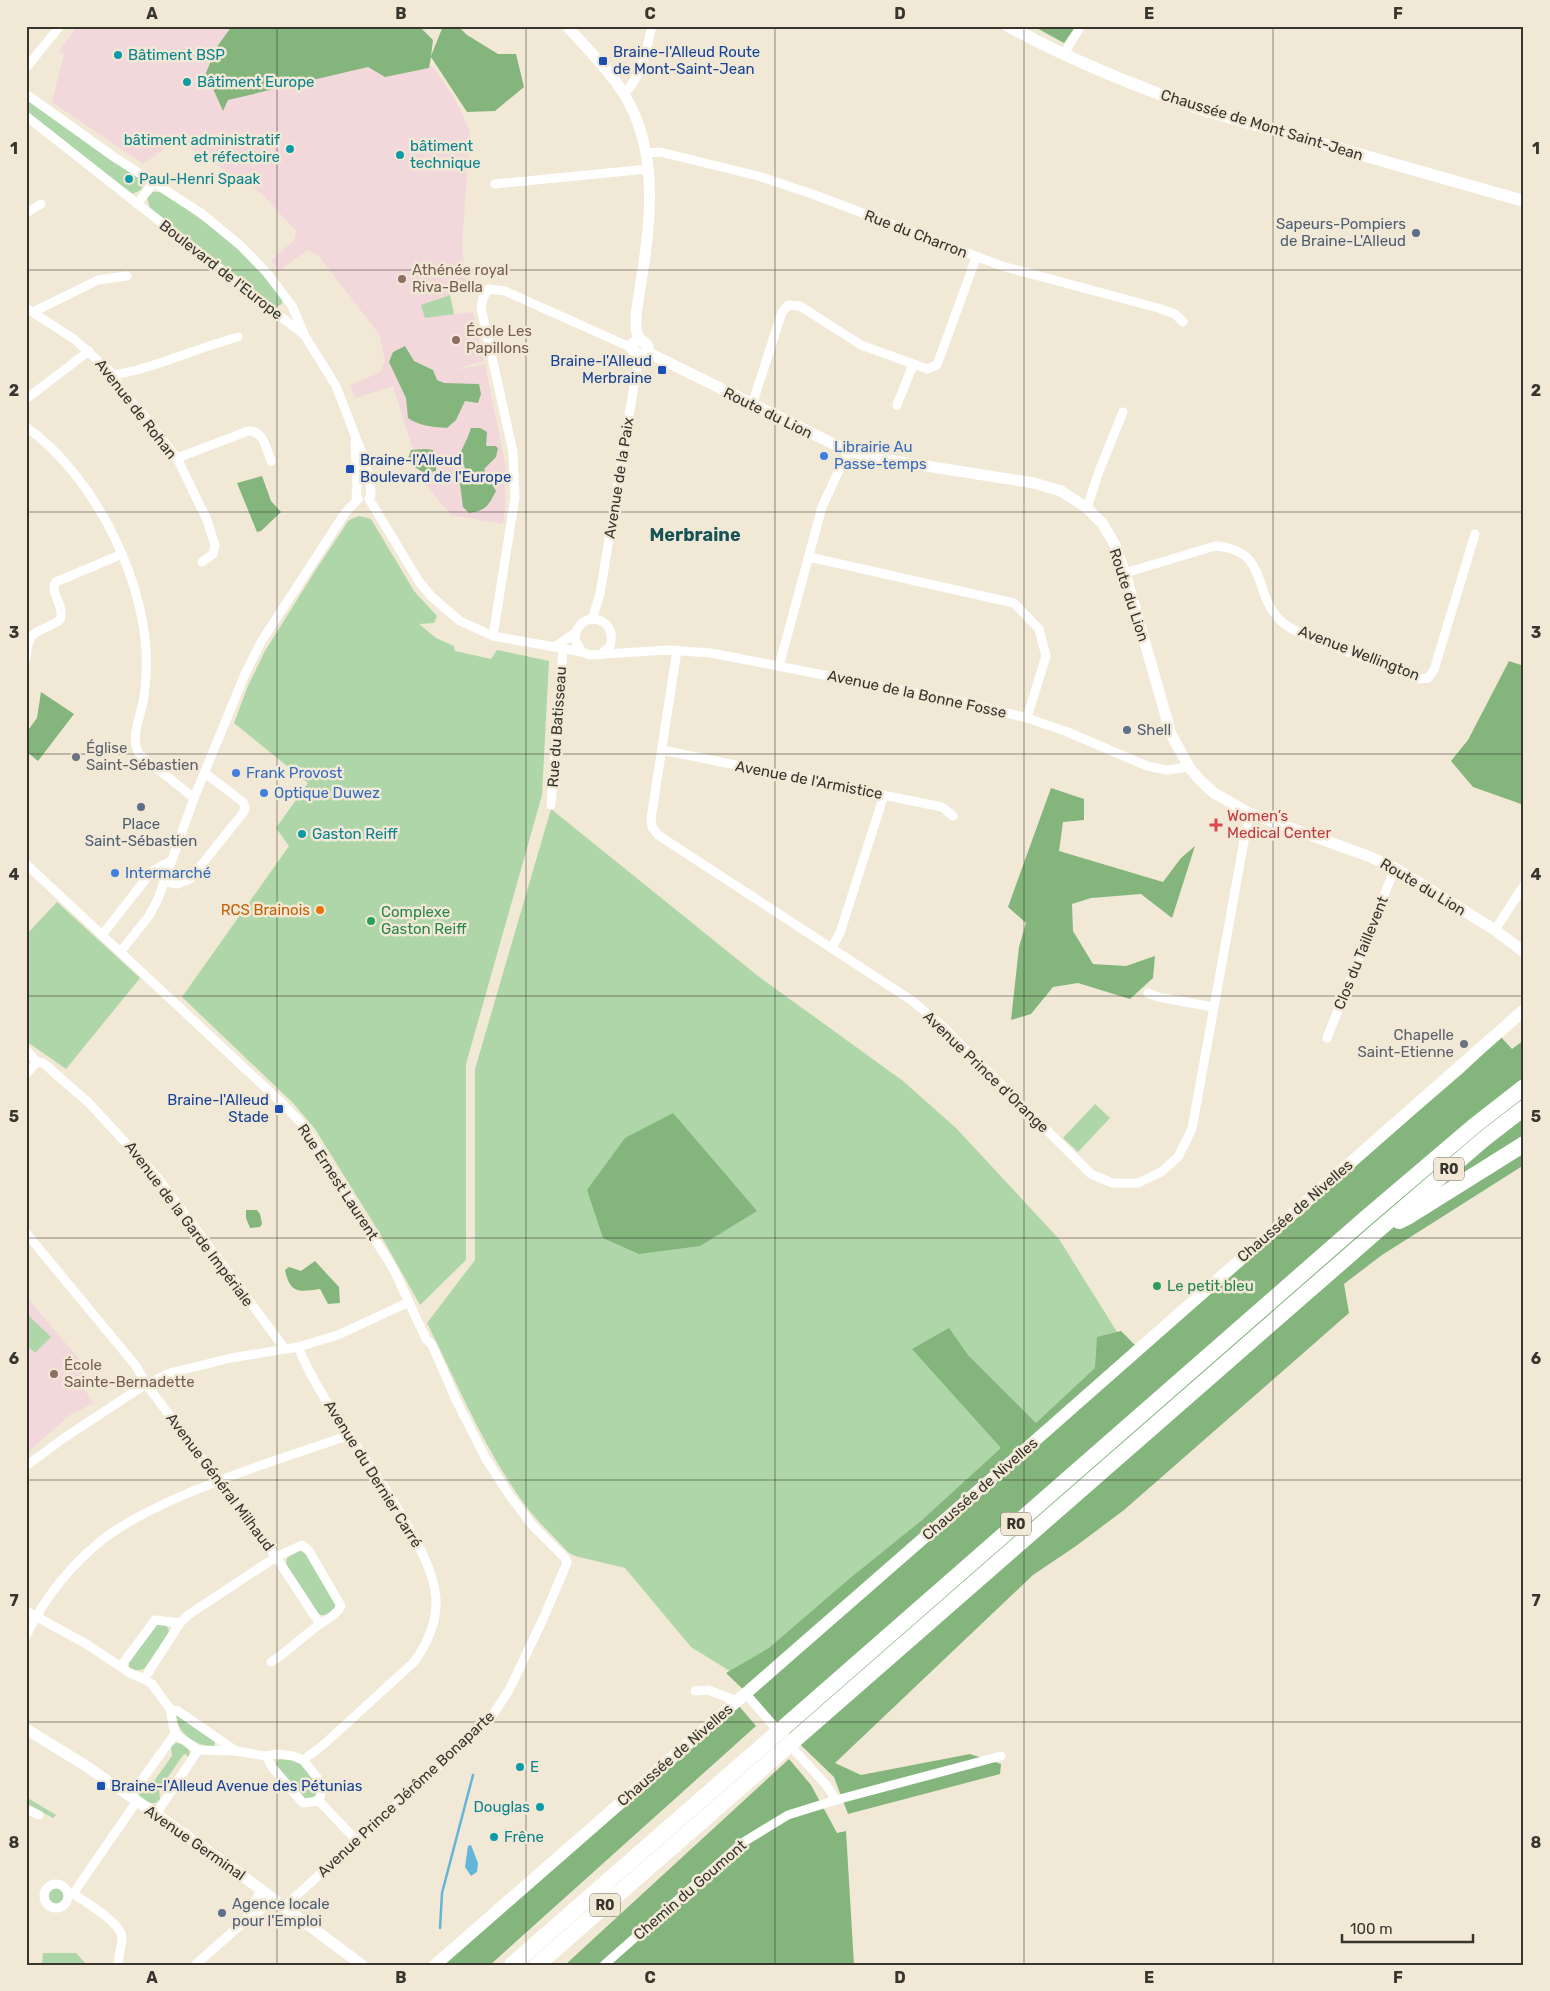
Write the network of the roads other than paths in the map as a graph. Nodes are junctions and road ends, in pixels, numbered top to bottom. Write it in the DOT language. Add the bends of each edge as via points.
graph roads {
  1 [pos="60,26"];
  2 [pos="567,26"];
  3 [pos="652,26"];
  4 [pos="1008,26"];
  5 [pos="1081,26"];
  6 [pos="1063,55"];
  7 [pos="26,68"];
  8 [pos="26,94"];
  9 [pos="624,94"];
  10 [pos="26,116"];
  11 [pos="646,154"];
  12 [pos="648,169"];
  13 [pos="154,182"];
  14 [pos="495,184"];
  15 [pos="1524,201"];
  16 [pos="41,204"];
  17 [pos="137,204"];
  18 [pos="26,213"];
  19 [pos="976,258"];
  20 [pos="127,276"];
  21 [pos="30,310"];
  22 [pos="1184,322"];
  23 [pos="306,336"];
  24 [pos="238,337"];
  25 [pos="640,349"];
  26 [pos="89,351"];
  27 [pos="913,364"];
  28 [pos="114,375"];
  29 [pos="26,399"];
  30 [pos="752,405"];
  31 [pos="897,405"];
  32 [pos="1123,412"];
  33 [pos="26,427"];
  34 [pos="355,438"];
  35 [pos="848,451"];
  36 [pos="177,458"];
  37 [pos="271,461"];
  38 [pos="357,487"];
  39 [pos="370,488"];
  40 [pos="358,499"];
  41 [pos="369,499"];
  42 [pos="1087,508"];
  43 [pos="1475,534"];
  44 [pos="122,554"];
  45 [pos="809,557"];
  46 [pos="202,562"];
  47 [pos="1125,573"];
  48 [pos="599,600"];
  49 [pos="592,618"];
  50 [pos="602,621"];
  51 [pos="575,634"];
  52 [pos="493,636"];
  53 [pos="612,639"];
  54 [pos="27,646"];
  55 [pos="560,647"];
  56 [pos="677,650"];
  57 [pos="582,652"];
  58 [pos="636,653"];
  59 [pos="600,655"];
  60 [pos="26,659"];
  61 [pos="779,666"];
  62 [pos="1027,718"];
  63 [pos="662,750"];
  64 [pos="1188,767"];
  65 [pos="205,773"];
  66 [pos="884,796"];
  67 [pos="194,798"];
  68 [pos="551,805"];
  69 [pos="1249,813"];
  70 [pos="953,816"];
  71 [pos="171,861"];
  72 [pos="26,864"];
  73 [pos="1395,868"];
  74 [pos="164,881"];
  75 [pos="1524,885"];
  76 [pos="1494,930"];
  77 [pos="102,935"];
  78 [pos="832,947"];
  79 [pos="120,951"];
  80 [pos="1524,952"];
  81 [pos="1148,993"];
  82 [pos="1213,1007"];
  83 [pos="1524,1010"];
  84 [pos="1327,1038"];
  85 [pos="26,1050"];
  86 [pos="37,1062"];
  87 [pos="26,1074"];
  88 [pos="1524,1087"];
  89 [pos="1524,1108"];
  90 [pos="1524,1144"];
  91 [pos="1377,1232"];
  92 [pos="26,1233"];
  93 [pos="409,1302"];
  94 [pos="298,1347"];
  95 [pos="285,1349"];
  96 [pos="146,1384"];
  97 [pos="350,1435"];
  98 [pos="26,1466"];
  99 [pos="219,1480"];
  100 [pos="276,1557"];
  101 [pos="567,1563"];
  102 [pos="26,1611"];
  103 [pos="35,1616"];
  104 [pos="180,1623"];
  105 [pos="320,1624"];
  106 [pos="26,1636"];
  107 [pos="271,1662"];
  108 [pos="121,1666"];
  109 [pos="144,1679"];
  110 [pos="696,1691"];
  111 [pos="741,1697"];
  112 [pos="170,1709"];
  113 [pos="26,1729"];
  114 [pos="175,1734"];
  115 [pos="198,1750"];
  116 [pos="236,1751"];
  117 [pos="266,1756"];
  118 [pos="1001,1756"];
  119 [pos="303,1760"];
  120 [pos="134,1799"];
  121 [pos="836,1800"];
  122 [pos="319,1801"];
  123 [pos="26,1809"];
  124 [pos="156,1814"];
  125 [pos="39,1815"];
  126 [pos="357,1841"];
  127 [pos="261,1890"];
  128 [pos="272,1898"];
  129 [pos="284,1907"];
  130 [pos="244,1921"];
  131 [pos="361,1963"];
  132 [pos="119,1965"];
  133 [pos="195,1965"];
  134 [pos="373,1965"];
  135 [pos="435,1965"];
  136 [pos="512,1965"];
  137 [pos="537,1965"];
  138 [pos="604,1965"];
  1 -- 7 [label="street"];
  2 -- 9 [label="street"];
  3 -- 9 [label="street" via="640,72"];
  4 -- 6 [label="main road, Chaussée de Mont Saint-Jean"];
  5 -- 6 [label="street"];
  6 -- 15 [label="main road, Chaussée de Mont Saint-Jean" via="1145,90 1207,111"];
  8 -- 13 [label="street, Boulevard de l'Europe"];
  9 -- 11 [label="street"];
  10 -- 17 [label="street, Boulevard de l'Europe"];
  11 -- 12 [label="street"];
  11 -- 19 [label="street, Rue du Charron" via="660,152 758,176"];
  12 -- 14 [label="street"];
  12 -- 25 [label="street" via="650,207 636,314"];
  13 -- 17 [label="street"];
  13 -- 23 [label="street, Boulevard de l'Europe" via="241,246 292,306"];
  16 -- 18 [label="street"];
  17 -- 23 [label="street, Boulevard de l'Europe"];
  19 -- 22 [label="street, Rue du Charron" via="1158,308 1175,314"];
  19 -- 27 [label="street" via="937,365 927,369"];
  20 -- 21 [label="street" via="98,280"];
  21 -- 26 [label="street, Avenue de Rohan"];
  23 -- 34 [label="street, Boulevard de l'Europe" via="336,386"];
  24 -- 28 [label="street" via="208,344 134,372"];
  25 -- 30 [label="street, Route du Lion"];
  25 -- 48 [label="street, Avenue de la Paix"];
  25 -- 52 [label="street" via="505,291 488,289 483,298 481,308 513,452 515,496"];
  26 -- 28 [label="street, Avenue de Rohan"];
  26 -- 29 [label="street"];
  27 -- 30 [label="street" via="861,345 800,306 788,305 782,312"];
  27 -- 31 [label="street"];
  28 -- 36 [label="street, Avenue de Rohan" via="121,391"];
  30 -- 35 [label="street, Route du Lion"];
  32 -- 42 [label="street"];
  33 -- 44 [label="street" via="62,458 83,483"];
  34 -- 38 [label="street, Boulevard de l'Europe"];
  34 -- 39 [label="street, Boulevard de l'Europe"];
  35 -- 42 [label="street, Route du Lion" via="1034,483 1061,491"];
  35 -- 45 [label="street" via="822,507"];
  36 -- 37 [label="street" via="254,430 261,435"];
  36 -- 46 [label="street, Avenue de Rohan" via="207,520 215,545 213,554"];
  38 -- 39 [label="street" via="364,485"];
  38 -- 40 [label="street"];
  39 -- 41 [label="street"];
  40 -- 41 [label="street"];
  40 -- 65 [label="street" via="345,513 261,642"];
  41 -- 52 [label="street" via="410,569 432,597 460,621"];
  42 -- 47 [label="street, Route du Lion" via="1102,523"];
  43 -- 47 [label="street, Avenue Wellington" via="1434,670 1428,678 1420,680 1306,636 1287,625 1274,613 1256,570 1239,551 1215,546"];
  44 -- 54 [label="street" via="56,582 54,594 62,610 60,620 34,633"];
  44 -- 67 [label="street" via="142,621 145,646 144,700 136,750"];
  45 -- 61 [label="street"];
  45 -- 62 [label="street" via="1014,603 1039,629 1046,656"];
  47 -- 64 [label="street, Route du Lion" via="1171,734"];
  48 -- 49 [label="street, Avenue de la Paix"];
  48 -- 50 [label="street, Avenue de la Paix"];
  49 -- 50 [label="street"];
  49 -- 51 [label="street" via="581,623"];
  50 -- 53 [label="street" via="611,632"];
  51 -- 55 [label="street"];
  51 -- 57 [label="street"];
  52 -- 55 [label="street"];
  53 -- 58 [label="street"];
  53 -- 59 [label="street"];
  54 -- 60 [label="street"];
  55 -- 57 [label="street"];
  55 -- 68 [label="street, Rue du Batisseau"];
  56 -- 58 [label="street, Avenue de la Bonne Fosse"];
  56 -- 61 [label="street, Avenue de la Bonne Fosse"];
  56 -- 63 [label="street, Avenue Prince d'Orange"];
  57 -- 59 [label="street"];
  58 -- 59 [label="street, Avenue de la Bonne Fosse"];
  61 -- 62 [label="street, Avenue de la Bonne Fosse"];
  62 -- 64 [label="street, Avenue de la Bonne Fosse" via="1147,766 1168,770"];
  63 -- 66 [label="street, Avenue de l'Armistice"];
  63 -- 78 [label="street, Avenue Prince d'Orange" via="651,819 658,835"];
  64 -- 69 [label="street, Route du Lion" via="1214,793"];
  65 -- 67 [label="street"];
  65 -- 74 [label="street" via="243,802 244,812 190,879 177,884"];
  66 -- 70 [label="street, Avenue de l'Armistice" via="942,807"];
  66 -- 78 [label="street" via="840,933"];
  67 -- 71 [label="street"];
  69 -- 73 [label="street, Route du Lion"];
  69 -- 82 [label="street, Avenue Prince d'Orange"];
  71 -- 74 [label="street"];
  71 -- 77 [label="street" via="152,871"];
  72 -- 77 [label="street, Rue Ernest Laurent"];
  73 -- 76 [label="street, Route du Lion"];
  73 -- 84 [label="street, Clos du Taillevent"];
  74 -- 79 [label="street" via="149,916"];
  75 -- 76 [label="street"];
  76 -- 80 [label="street, Route du Lion"];
  77 -- 79 [label="street, Rue Ernest Laurent"];
  78 -- 82 [label="street, Avenue Prince d'Orange" via="912,1000 1091,1174 1112,1183 1138,1183 1161,1172 1178,1157 1192,1129"];
  79 -- 93 [label="street, Rue Ernest Laurent" via="301,1123 394,1270"];
  81 -- 82 [label="street"];
  83 -- 111 [label="main road, Chaussée de Nivelles"];
  85 -- 86 [label="street, Avenue de la Garde Impériale"];
  86 -- 87 [label="street"];
  86 -- 95 [label="street, Avenue de la Garde Impériale" via="43,1063 89,1103 157,1177"];
  88 -- 136 [label="highway, R0" via="1367,1216"];
  89 -- 91 [label="highway, R0"];
  90 -- 91 [label="highway" via="1409,1216"];
  91 -- 137 [label="highway, R0"];
  92 -- 96 [label="street, Avenue Général Milhaud" via="136,1366"];
  93 -- 94 [label="street" via="338,1335"];
  93 -- 101 [label="street, Rue Ernest Laurent" via="486,1459 532,1526"];
  94 -- 95 [label="street"];
  94 -- 97 [label="street, Avenue du Dernier Carré" via="325,1398"];
  95 -- 96 [label="street" via="194,1366"];
  96 -- 98 [label="street"];
  96 -- 99 [label="street, Avenue Général Milhaud"];
  97 -- 99 [label="street"];
  97 -- 119 [label="street, Avenue du Dernier Carré" via="402,1515 430,1568 435,1614 421,1652 405,1673"];
  99 -- 100 [label="street, Avenue Général Milhaud"];
  99 -- 103 [label="street" via="144,1513 107,1536 67,1573"];
  100 -- 104 [label="street" via="201,1605"];
  100 -- 105 [label="street, Avenue Général Milhaud"];
  100 -- 105 [label="street" via="302,1545 309,1551 341,1606 337,1613"];
  101 -- 126 [label="street, Avenue Prince Jérôme Bonaparte" via="509,1690 490,1720"];
  102 -- 103 [label="street"];
  103 -- 106 [label="street"];
  103 -- 108 [label="street"];
  104 -- 108 [label="street" via="155,1620"];
  104 -- 109 [label="street"];
  105 -- 107 [label="street"];
  108 -- 109 [label="street"];
  109 -- 112 [label="street" via="152,1684"];
  110 -- 111 [label="street" via="708,1690"];
  111 -- 121 [label="street" via="756,1706"];
  111 -- 135 [label="main road, Chaussée de Nivelles"];
  112 -- 114 [label="street"];
  112 -- 116 [label="street"];
  113 -- 120 [label="street, Avenue Germinal"];
  114 -- 115 [label="street"];
  114 -- 120 [label="street"];
  115 -- 116 [label="street"];
  115 -- 124 [label="street"];
  116 -- 117 [label="street"];
  117 -- 119 [label="street" via="277,1754"];
  117 -- 122 [label="street" via="303,1803"];
  118 -- 121 [label="street, Chemin du Goumont"];
  119 -- 122 [label="street" via="323,1785"];
  120 -- 124 [label="street, Avenue Germinal"];
  120 -- 132 [label="street" via="71,1894 120,1930"];
  121 -- 138 [label="street, Chemin du Goumont" via="788,1815 742,1843"];
  122 -- 126 [label="street"];
  123 -- 125 [label="street"];
  124 -- 127 [label="street, Avenue Germinal"];
  126 -- 129 [label="street, Avenue Prince Jérôme Bonaparte"];
  127 -- 128 [label="street, Avenue Germinal"];
  127 -- 130 [label="street"];
  128 -- 129 [label="street, Avenue Germinal"];
  128 -- 130 [label="street" via="256,1915"];
  129 -- 131 [label="street, Avenue Germinal"];
  130 -- 133 [label="street"];
  131 -- 134 [label="street, Avenue Germinal"];
}
